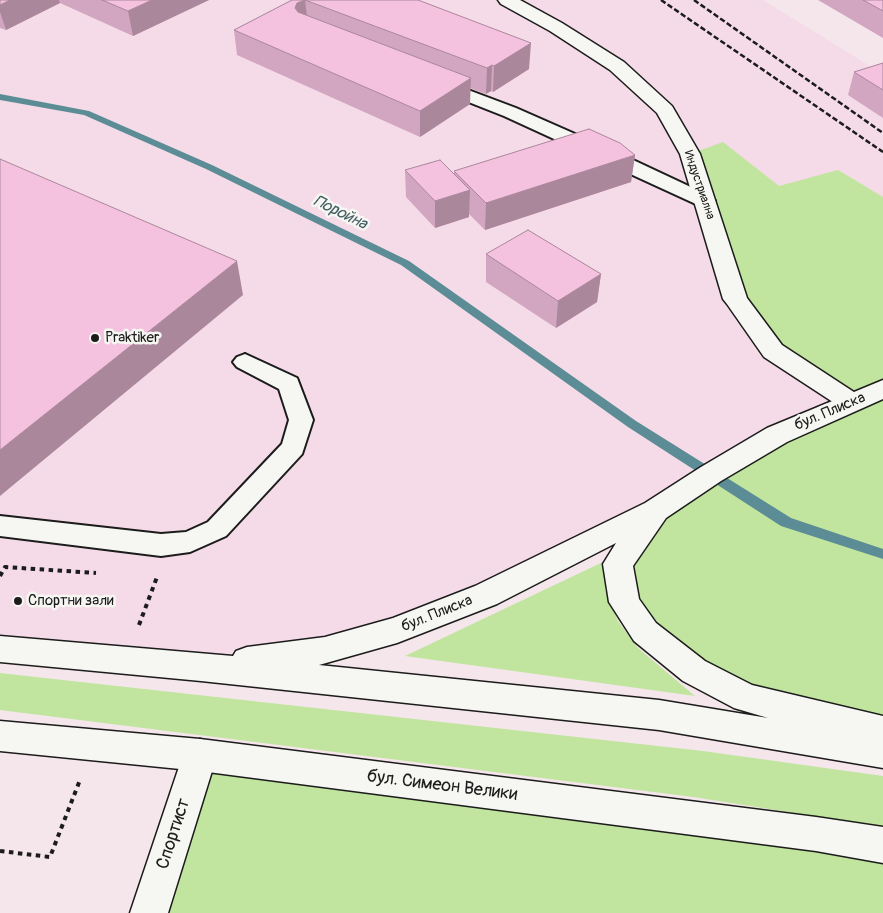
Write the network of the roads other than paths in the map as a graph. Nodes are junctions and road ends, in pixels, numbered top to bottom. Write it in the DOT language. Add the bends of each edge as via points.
graph roads {
  1 [pos="507,0"];
  2 [pos="427,80"];
  3 [pos="705,201"];
  4 [pos="244,362"];
  5 [pos="883,389"];
  6 [pos="851,402"];
  7 [pos="656,510"];
  8 [pos="0,526"];
  9 [pos="0,649"];
  10 [pos="201,667"];
  11 [pos="883,731"];
  12 [pos="0,736"];
  13 [pos="883,752"];
  14 [pos="200,755"];
  15 [pos="883,845"];
  16 [pos="149,913"];
  1 -- 3 [label="main road, Индустриална" via="556,26 618,66 665,110 690,154"];
  2 -- 3 [label="lane" via="519,116"];
  3 -- 6 [label="main road, Индустриална" via="735,299 772,352"];
  4 -- 8 [label="lane" via="289,384 301,420 293,448 217,529 190,542 161,545"];
  5 -- 6 [label="main road, бул. Плиска"];
  6 -- 7 [label="main road, бул. Плиска" via="777,435"];
  7 -- 10 [label="main road, бул. Плиска" via="486,594 396,630 325,651"];
  7 -- 11 [label="main road" via="618,564 624,602 645,632 694,671 746,698"];
  9 -- 10 [label="main road"];
  10 -- 13 [label="main road" via="659,715"];
  12 -- 14 [label="main road, бул. Симеон Велики"];
  14 -- 15 [label="main road, бул. Симеон Велики"];
  14 -- 16 [label="main road, Спортист"];
}
